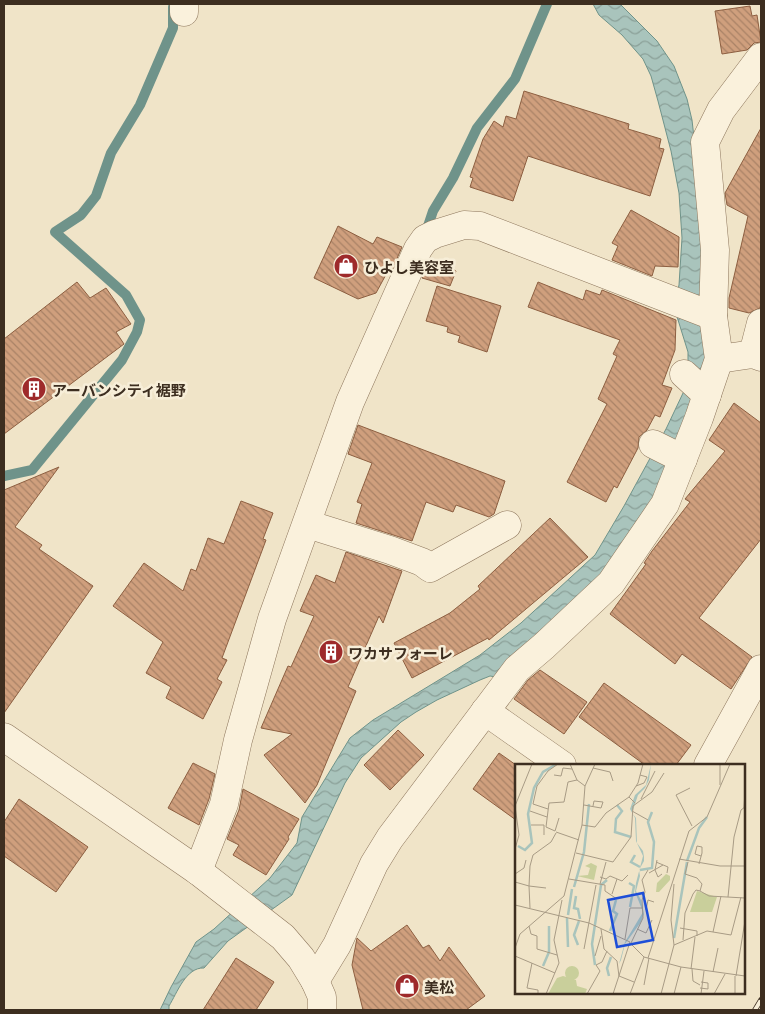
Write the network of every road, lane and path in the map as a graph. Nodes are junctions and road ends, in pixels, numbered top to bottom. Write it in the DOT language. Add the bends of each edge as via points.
graph roads {
  1 [pos="761,57"];
  2 [pos="713,316"];
  3 [pos="761,323"];
  4 [pos="757,356"];
  5 [pos="719,359"];
  6 [pos="684,374"];
  7 [pos="707,395"];
  8 [pos="654,444"];
  9 [pos="683,459"];
  10 [pos="307,524"];
  11 [pos="507,525"];
  12 [pos="761,669"];
  13 [pos="485,712"];
  14 [pos="4,737"];
  15 [pos="561,764"];
  16 [pos="709,764"];
  17 [pos="208,878"];
  18 [pos="315,981"];
  19 [pos="322,1010"];
  1 -- 2 [label="street" via="721,110 705,142 715,250"];
  2 -- 5 [label="street"];
  2 -- 10 [label="street" via="480,226 464,224 425,239 418,248 350,402"];
  3 -- 4 [label="street"];
  4 -- 5 [label="street"];
  5 -- 7 [label="street"];
  6 -- 7 [label="street"];
  7 -- 9 [label="street"];
  8 -- 9 [label="street"];
  9 -- 13 [label="street" via="665,504 611,583 517,669"];
  10 -- 11 [label="street" via="390,550 430,568"];
  10 -- 17 [label="street" via="272,619 238,740"];
  12 -- 16 [label="street"];
  13 -- 15 [label="street"];
  13 -- 18 [label="street" via="390,838 374,864 337,945"];
  14 -- 17 [label="street"];
  17 -- 18 [label="street" via="283,937"];
  18 -- 19 [label="street" via="322,998"];
}
